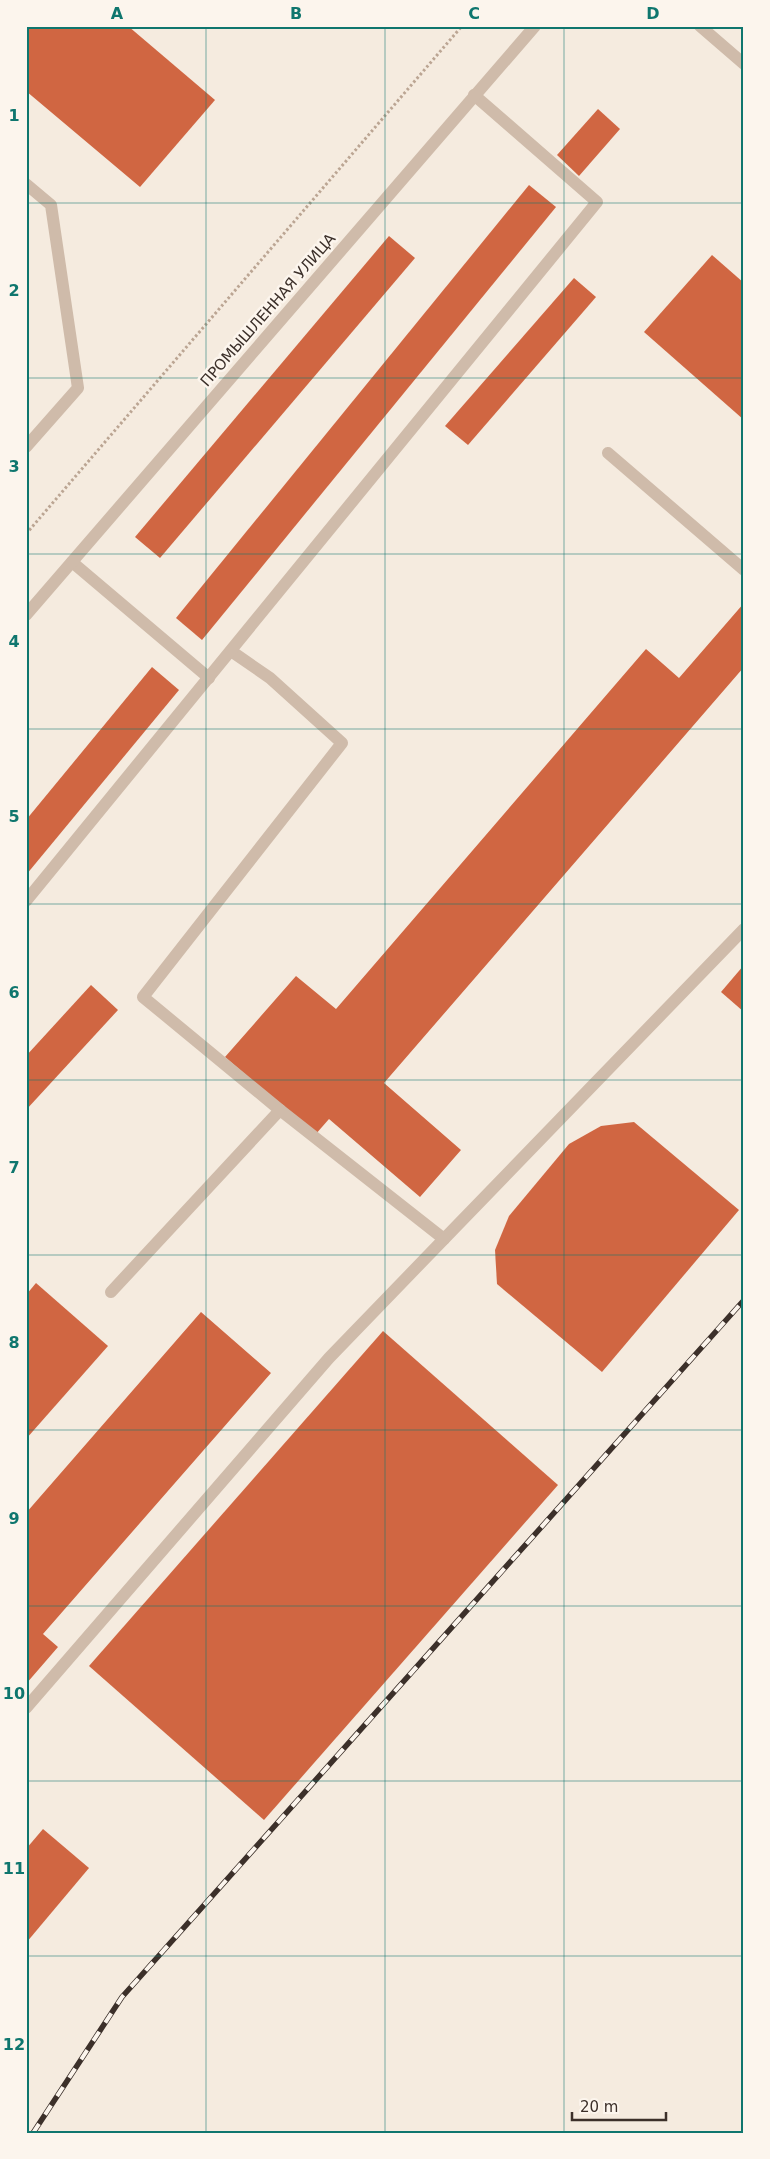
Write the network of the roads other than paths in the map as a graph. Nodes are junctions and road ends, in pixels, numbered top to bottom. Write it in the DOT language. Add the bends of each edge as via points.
graph roads {
  1 [pos="535,26"];
  2 [pos="700,26"];
  3 [pos="744,64"];
  4 [pos="474,95"];
  5 [pos="26,184"];
  6 [pos="26,447"];
  7 [pos="608,453"];
  8 [pos="72,562"];
  9 [pos="744,570"];
  10 [pos="26,615"];
  11 [pos="231,651"];
  12 [pos="209,678"];
  13 [pos="26,901"];
  14 [pos="744,929"];
  15 [pos="280,1110"];
  16 [pos="444,1239"];
  17 [pos="112,1292"];
  18 [pos="26,1708"];
  1 -- 4 [label="street, ПРОМЫШЛЕННАЯ УЛИЦА"];
  2 -- 3 [label="street"];
  4 -- 8 [label="street, ПРОМЫШЛЕННАЯ УЛИЦА"];
  4 -- 11 [label="street" via="597,202"];
  5 -- 6 [label="street" via="51,205 78,388"];
  7 -- 9 [label="street"];
  8 -- 10 [label="street, ПРОМЫШЛЕННАЯ УЛИЦА"];
  8 -- 12 [label="street"];
  11 -- 12 [label="street"];
  11 -- 15 [label="street" via="270,678 342,743 143,997"];
  12 -- 13 [label="street"];
  14 -- 16 [label="street"];
  15 -- 16 [label="street"];
  15 -- 17 [label="street"];
  16 -- 18 [label="street" via="329,1358"];
}
